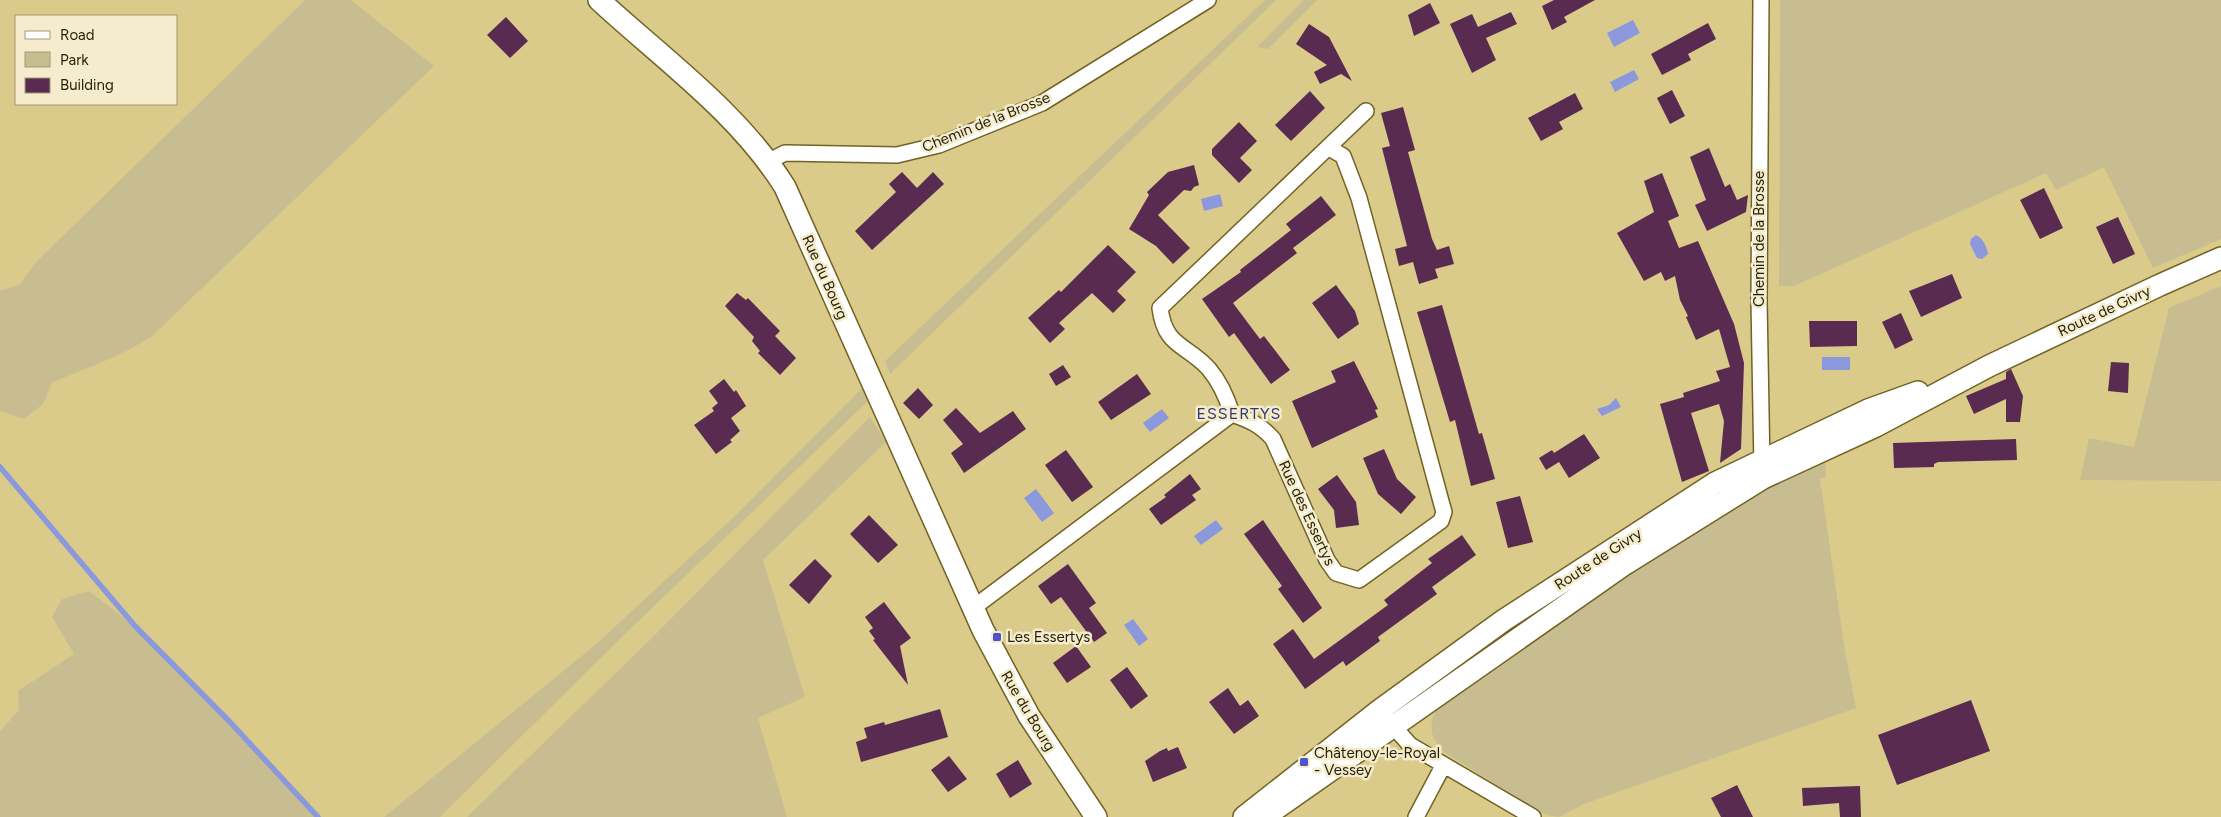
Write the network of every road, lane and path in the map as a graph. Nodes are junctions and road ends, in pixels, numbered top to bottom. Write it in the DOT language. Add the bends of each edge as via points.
graph roads {
  1 [pos="599,0"];
  2 [pos="1208,0"];
  3 [pos="1761,0"];
  4 [pos="1366,111"];
  5 [pos="1329,148"];
  6 [pos="768,160"];
  7 [pos="2221,258"];
  8 [pos="1232,414"];
  9 [pos="1762,469"];
  10 [pos="973,608"];
  11 [pos="1386,718"];
  12 [pos="1443,766"];
  13 [pos="1098,814"];
  14 [pos="1244,817"];
  15 [pos="1264,817"];
  16 [pos="1416,817"];
  17 [pos="1533,817"];
  1 -- 6 [label="main road, Rue du Bourg" via="704,94"];
  2 -- 6 [label="street, Chemin de la Brosse" via="1042,102 939,144 898,155 785,153"];
  3 -- 9 [label="street, Chemin de la Brosse" via="1759,300"];
  4 -- 5 [label="street"];
  5 -- 8 [label="street" via="1160,308 1166,333 1208,367 1219,381"];
  5 -- 8 [label="street, Rue des Essertys" via="1343,156 1359,198 1444,512 1441,521 1359,580 1336,573 1327,560 1273,439 1263,428"];
  6 -- 10 [label="main road, Rue du Bourg" via="785,187"];
  7 -- 9 [label="main road, Route de Givry" via="1988,366 1868,410"];
  8 -- 10 [label="street"];
  9 -- 11 [label="main road, Route de Givry" via="1715,484 1504,620"];
  10 -- 13 [label="main road, Rue du Bourg" via="1029,716 1068,776"];
  11 -- 12 [label="street" via="1410,745"];
  11 -- 14 [label="main road, Route de Givry"];
  11 -- 15 [label="main road, Route de Givry"];
  12 -- 16 [label="street"];
  12 -- 17 [label="street"];
}
